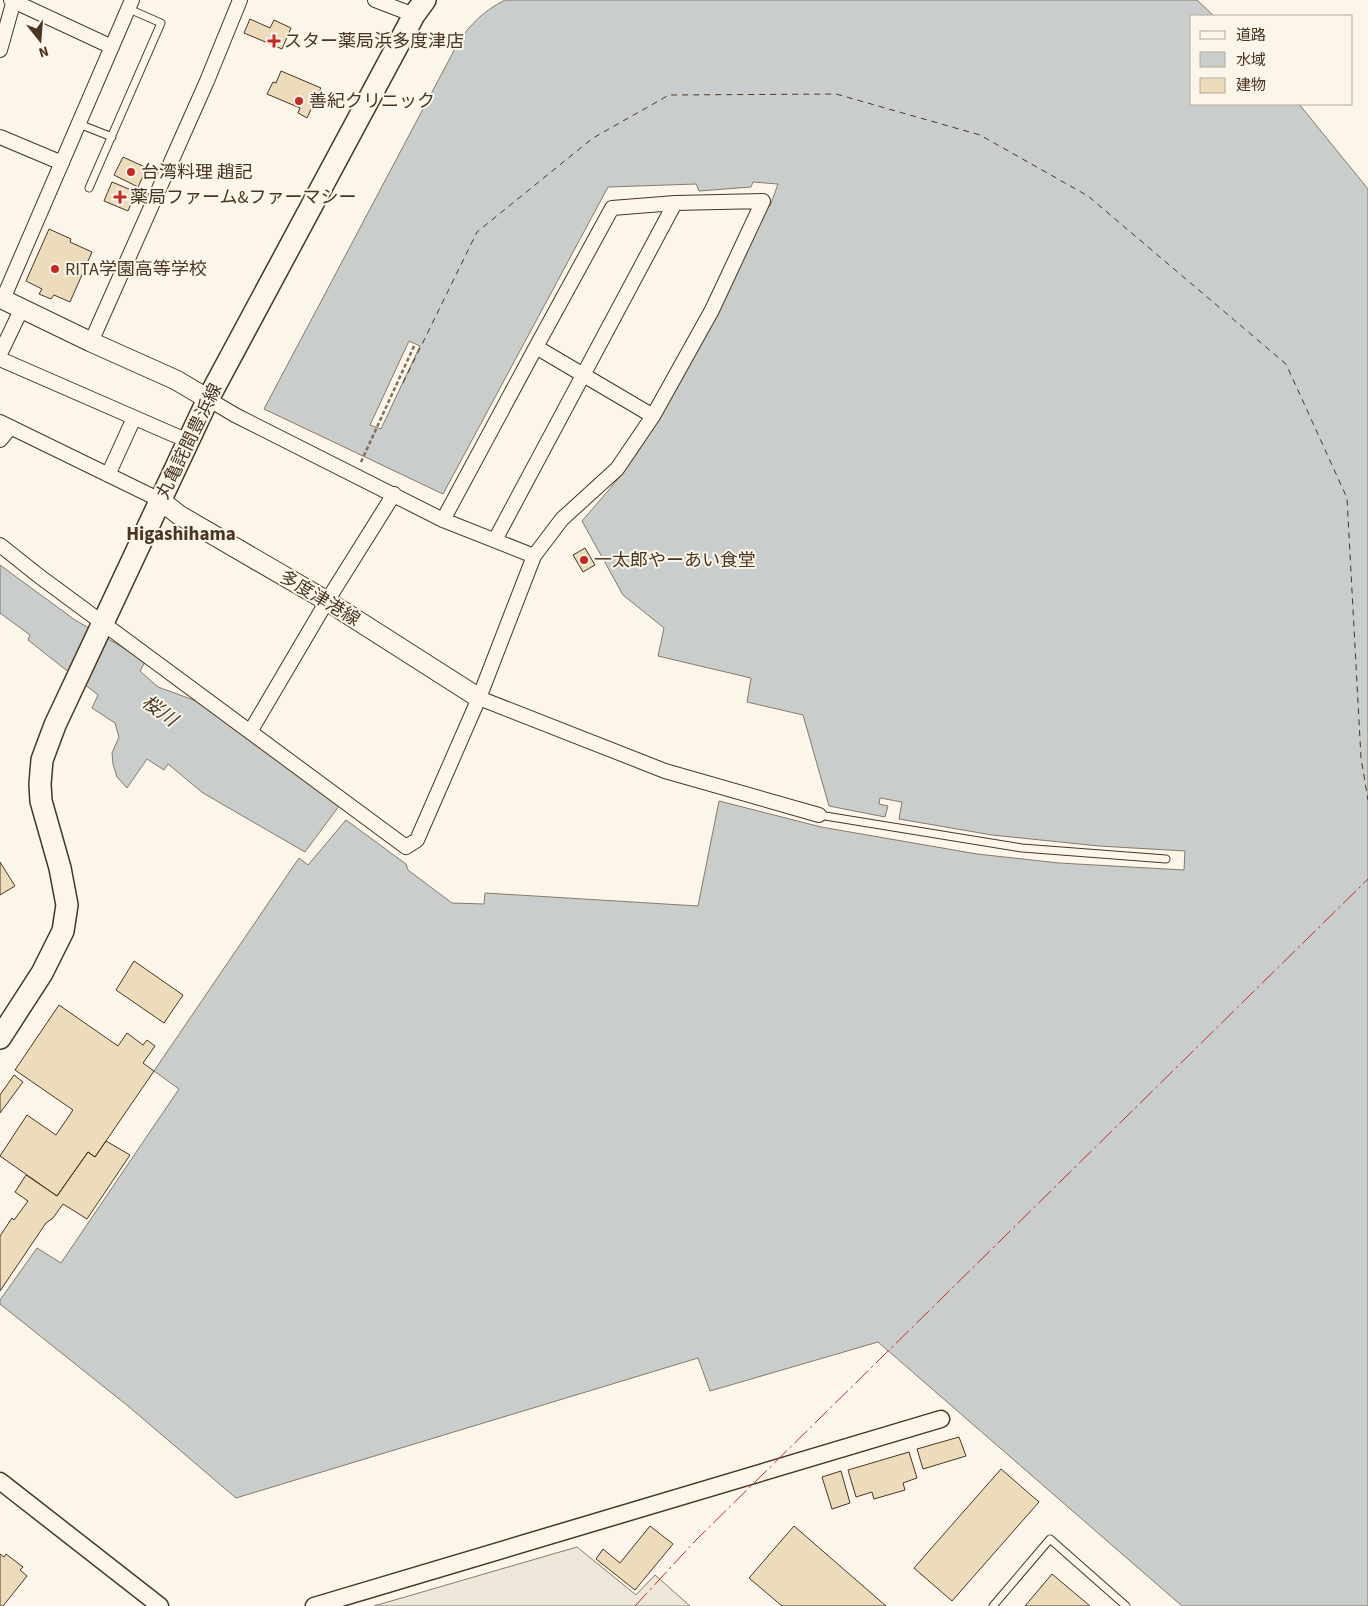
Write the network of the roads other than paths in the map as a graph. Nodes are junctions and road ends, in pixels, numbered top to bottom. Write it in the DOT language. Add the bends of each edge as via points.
graph roads {
  1 [pos="13,0"];
  2 [pos="240,0"];
  3 [pos="375,0"];
  4 [pos="131,4"];
  5 [pos="420,7"];
  6 [pos="112,47"];
  7 [pos="0,50"];
  8 [pos="79,124"];
  9 [pos="0,137"];
  10 [pos="112,137"];
  11 [pos="62,163"];
  12 [pos="89,188"];
  13 [pos="675,204"];
  14 [pos="2,298"];
  15 [pos="22,308"];
  16 [pos="91,342"];
  17 [pos="536,347"];
  18 [pos="0,354"];
  19 [pos="0,359"];
  20 [pos="583,376"];
  21 [pos="208,399"];
  22 [pos="653,416"];
  23 [pos="134,418"];
  24 [pos="6,425"];
  25 [pos="0,440"];
  26 [pos="188,441"];
  27 [pos="108,475"];
  28 [pos="394,494"];
  29 [pos="160,500"];
  30 [pos="443,520"];
  31 [pos="495,540"];
  32 [pos="0,545"];
  33 [pos="534,556"];
  34 [pos="327,601"];
  35 [pos="103,624"];
  36 [pos="480,698"];
  37 [pos="250,732"];
  38 [pos="819,815"];
  39 [pos="1166,859"];
  40 [pos="0,1038"];
  41 [pos="941,1419"];
  42 [pos="0,1481"];
  43 [pos="160,1606"];
  44 [pos="314,1606"];
  45 [pos="993,1606"];
  46 [pos="1126,1606"];
  1 -- 6 [label="street"];
  1 -- 7 [label="street"];
  2 -- 16 [label="street"];
  3 -- 5 [label="street"];
  4 -- 6 [label="street"];
  4 -- 10 [label="lane" via="161,23"];
  5 -- 21 [label="main road, 丸亀詫間豊浜線"];
  6 -- 8 [label="street"];
  8 -- 10 [label="lane"];
  8 -- 11 [label="street"];
  9 -- 11 [label="street"];
  10 -- 12 [label="lane"];
  11 -- 14 [label="street"];
  13 -- 17 [label="street" via="612,208"];
  13 -- 20 [label="street"];
  13 -- 22 [label="street" via="763,201 712,310"];
  14 -- 15 [label="main road"];
  15 -- 16 [label="main road"];
  15 -- 18 [label="street"];
  16 -- 21 [label="main road" via="176,380"];
  17 -- 20 [label="street"];
  17 -- 30 [label="street"];
  19 -- 23 [label="street"];
  20 -- 22 [label="street"];
  20 -- 31 [label="street"];
  21 -- 26 [label="main road, 丸亀詫間豊浜線"];
  21 -- 28 [label="street"];
  22 -- 33 [label="street" via="617,469 562,519"];
  23 -- 26 [label="street"];
  23 -- 27 [label="street"];
  24 -- 25 [label="street"];
  24 -- 27 [label="street"];
  26 -- 29 [label="main road, 丸亀詫間豊浜線"];
  27 -- 29 [label="street"];
  28 -- 30 [label="street"];
  28 -- 34 [label="street"];
  29 -- 34 [label="main road, 多度津港線" via="179,515"];
  29 -- 35 [label="main road, 丸亀詫間豊浜線"];
  30 -- 31 [label="street"];
  31 -- 33 [label="street"];
  32 -- 35 [label="street"];
  33 -- 36 [label="street"];
  34 -- 36 [label="main road, 多度津港線"];
  34 -- 37 [label="street"];
  35 -- 37 [label="street"];
  35 -- 40 [label="main road, 丸亀詫間豊浜線" via="75,680 42,760 41,801 67,905 63,931 42,973"];
  36 -- 37 [label="street" via="417,840 406,847"];
  36 -- 38 [label="street" via="665,771"];
  38 -- 39 [label="lane" via="1022,848"];
  41 -- 44 [label="street"];
  42 -- 43 [label="street"];
  45 -- 46 [label="lane" via="1050,1539"];
}
